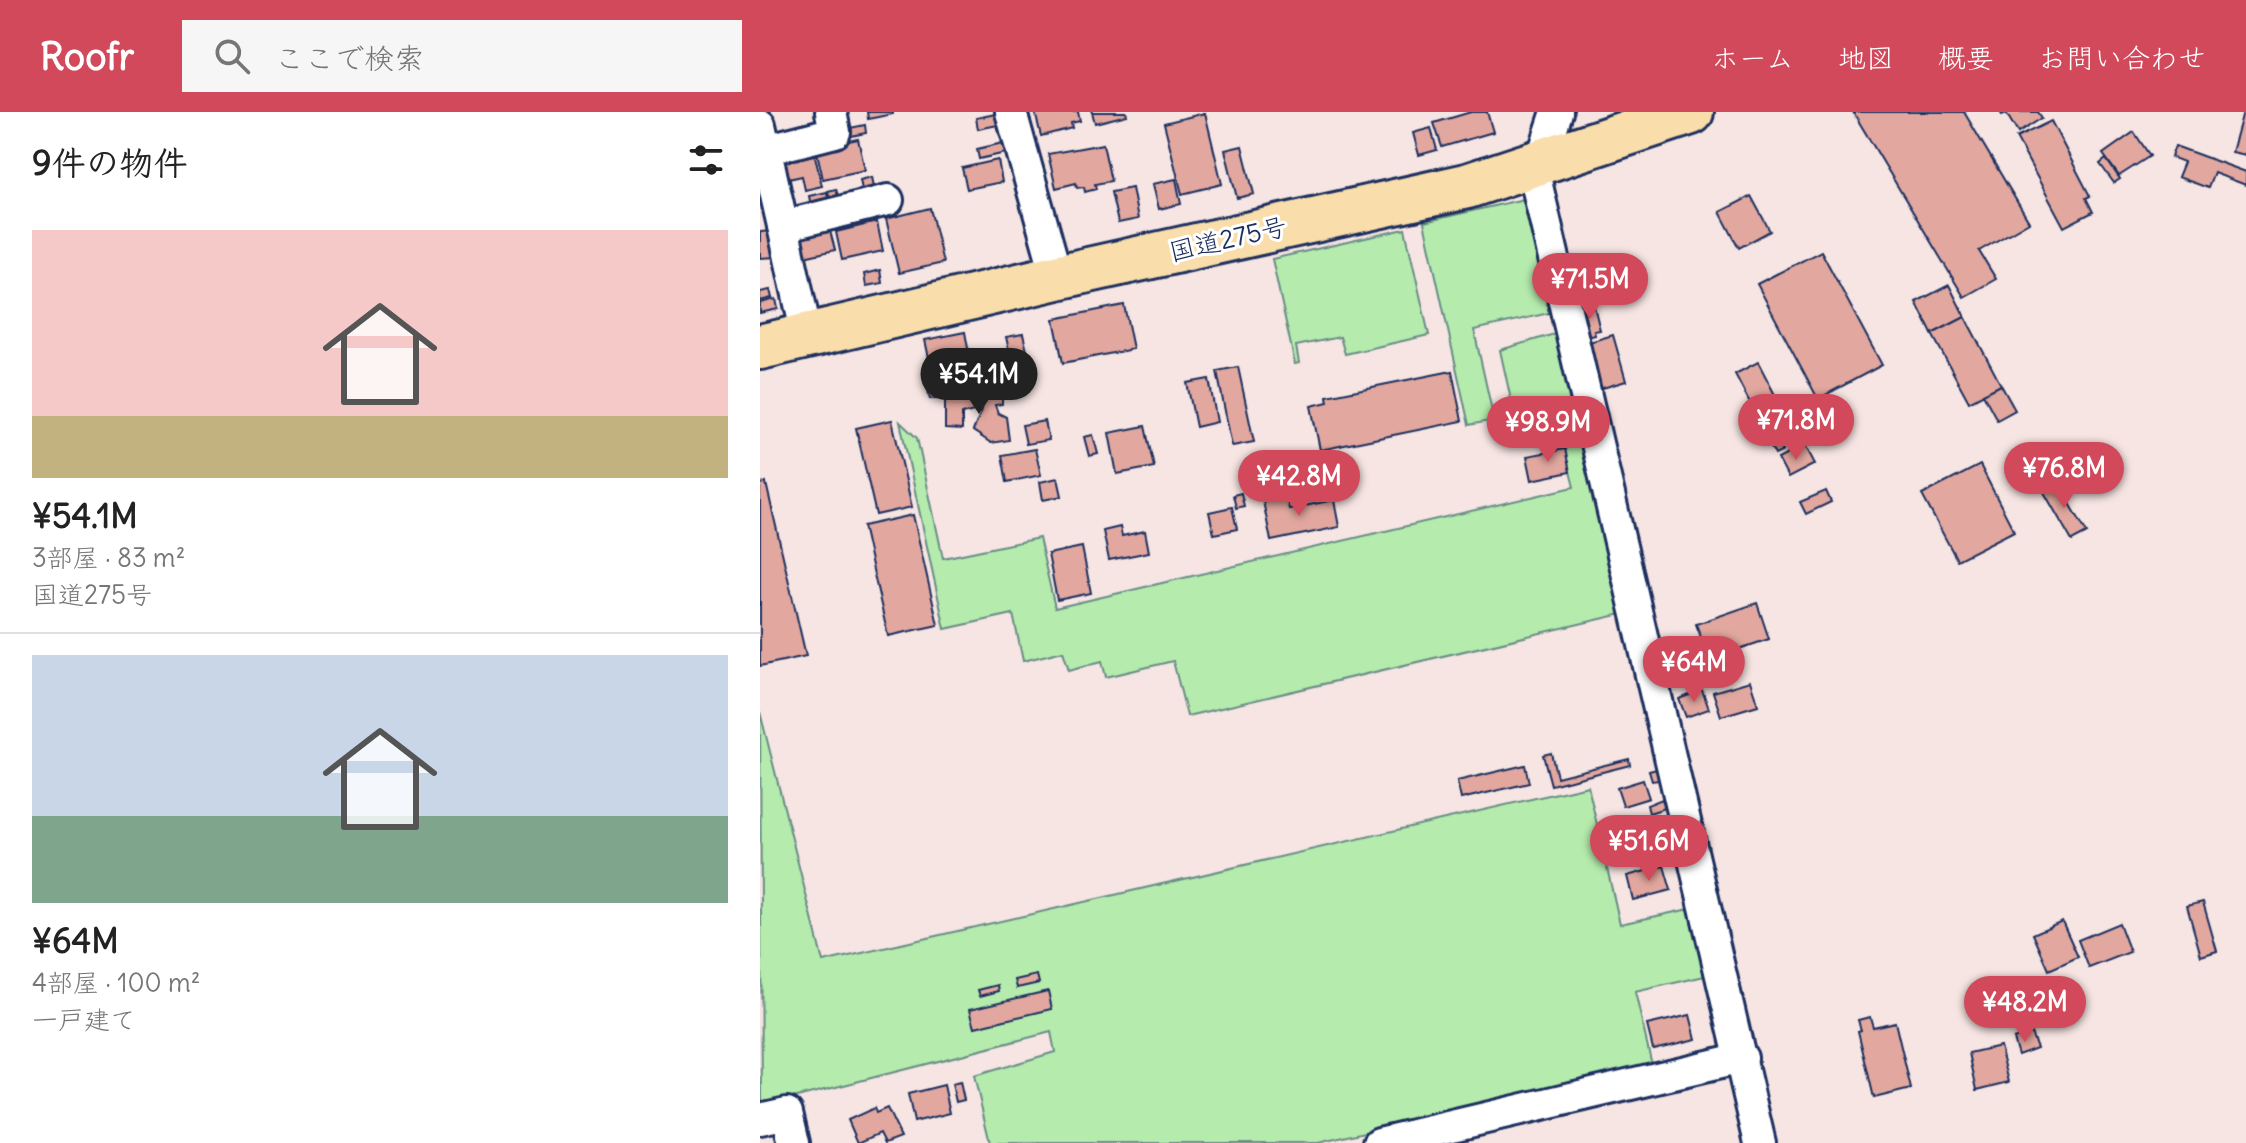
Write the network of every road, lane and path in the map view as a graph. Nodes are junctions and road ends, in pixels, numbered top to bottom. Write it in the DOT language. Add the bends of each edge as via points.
graph roads {
  1 [pos="831,112"];
  2 [pos="1011,112"];
  3 [pos="1557,112"];
  4 [pos="1691,112"];
  5 [pos="762,138"];
  6 [pos="1537,163"];
  7 [pos="888,200"];
  8 [pos="783,226"];
  9 [pos="1057,277"];
  10 [pos="807,336"];
  11 [pos="760,347"];
  12 [pos="1742,1058"];
  13 [pos="760,1119"];
  14 [pos="794,1143"];
  15 [pos="1379,1143"];
  16 [pos="1760,1143"];
  1 -- 5 [label="street" via="835,132"];
  2 -- 9 [label="street"];
  3 -- 6 [label="street"];
  4 -- 6 [label="highway, 国道275号"];
  5 -- 8 [label="street"];
  6 -- 9 [label="highway, 国道275号" via="1467,186"];
  6 -- 12 [label="street"];
  7 -- 8 [label="street"];
  8 -- 10 [label="street"];
  9 -- 10 [label="highway, 国道275号"];
  10 -- 11 [label="highway, 国道275号"];
  12 -- 15 [label="street"];
  12 -- 16 [label="street"];
  13 -- 14 [label="street" via="787,1113"];
}
